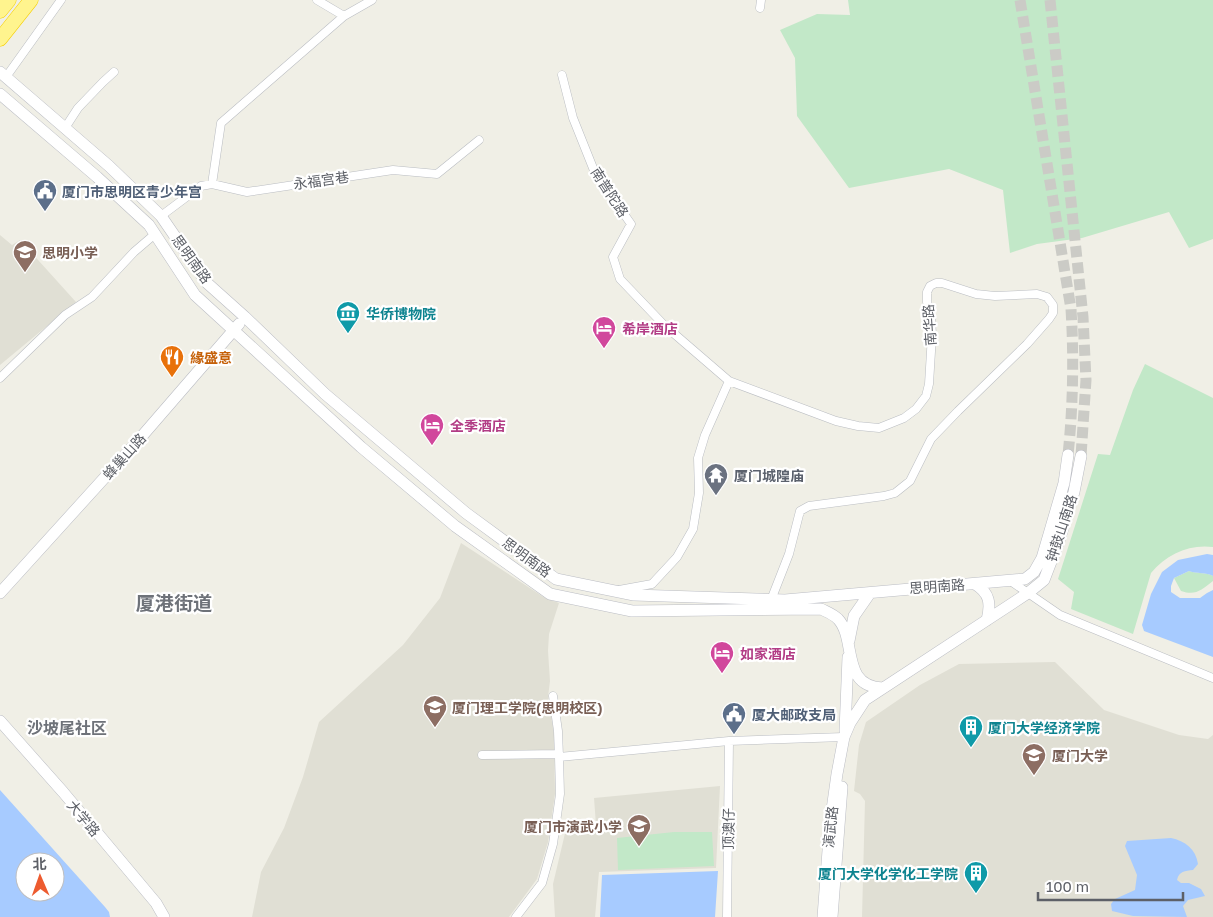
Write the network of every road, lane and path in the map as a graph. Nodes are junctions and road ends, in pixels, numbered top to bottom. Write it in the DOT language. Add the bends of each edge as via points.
graph roads {
  1 [pos="9,0"];
  2 [pos="31,0"];
  3 [pos="61,0"];
  4 [pos="317,0"];
  5 [pos="372,0"];
  6 [pos="0,11"];
  7 [pos="344,16"];
  8 [pos="0,39"];
  9 [pos="114,72"];
  10 [pos="3,75"];
  11 [pos="562,75"];
  12 [pos="0,94"];
  13 [pos="65,128"];
  14 [pos="479,140"];
  15 [pos="212,184"];
  16 [pos="160,216"];
  17 [pos="155,234"];
  18 [pos="245,317"];
  19 [pos="235,329"];
  20 [pos="0,378"];
  21 [pos="729,381"];
  22 [pos="1068,455"];
  23 [pos="1081,456"];
  24 [pos="1012,582"];
  25 [pos="975,584"];
  26 [pos="614,591"];
  27 [pos="0,593"];
  28 [pos="870,593"];
  29 [pos="1028,593"];
  30 [pos="770,600"];
  31 [pos="987,620"];
  32 [pos="848,648"];
  33 [pos="1213,678"];
  34 [pos="883,688"];
  35 [pos="553,696"];
  36 [pos="0,721"];
  37 [pos="844,737"];
  38 [pos="729,741"];
  39 [pos="482,754"];
  40 [pos="559,756"];
  41 [pos="164,917"];
  42 [pos="516,917"];
  43 [pos="727,917"];
  44 [pos="823,917"];
  45 [pos="832,917"];
  1 -- 6 [label="highway"];
  2 -- 8 [label="highway"];
  3 -- 10 [label="street"];
  4 -- 7 [label="street"];
  5 -- 7 [label="street"];
  7 -- 15 [label="street" via="221,123"];
  9 -- 13 [label="street" via="78,108"];
  10 -- 13 [label="main road, 思明南路"];
  11 -- 21 [label="street, 南普陀路" via="573,118 595,173 631,224 613,257 620,279 664,325"];
  12 -- 17 [label="main road, 思明南路" via="96,177"];
  13 -- 16 [label="main road, 思明南路"];
  14 -- 15 [label="street, 永福宫巷" via="438,174 392,170 247,192"];
  15 -- 16 [label="street" via="201,186"];
  16 -- 18 [label="main road, 思明南路" via="207,283"];
  17 -- 19 [label="main road, 思明南路" via="195,294"];
  17 -- 20 [label="street" via="92,297 64,315"];
  18 -- 19 [label="main road, 蜂巢山路"];
  18 -- 26 [label="main road, 思明南路" via="325,394 466,513 556,579"];
  19 -- 27 [label="main road, 蜂巢山路"];
  19 -- 32 [label="main road, 思明南路" via="361,447 455,526 550,594 632,611 821,609 838,619"];
  21 -- 26 [label="street" via="698,458 699,493 693,530 677,557 652,584"];
  21 -- 30 [label="street, 南华路" via="836,421 879,428 904,418 926,396 932,335 927,302 930,286 942,283 976,294 995,296 1037,294 1047,297 1053,306 1049,319 1027,344 931,439 910,481 895,493 884,496 809,506 800,511"];
  22 -- 24 [label="main road, 钟鼓山南路" via="1058,508 1042,558 1034,572 1025,579"];
  23 -- 29 [label="main road, 钟鼓山南路" via="1067,516 1053,557 1044,580"];
  24 -- 25 [label="main road, 思明南路"];
  24 -- 29 [label="street"];
  25 -- 28 [label="main road, 思明南路"];
  25 -- 31 [label="main road" via="988,598"];
  26 -- 30 [label="main road, 思明南路" via="634,595"];
  28 -- 30 [label="main road, 思明南路"];
  28 -- 32 [label="main road, 演武路" via="854,616"];
  29 -- 31 [label="main road, 钟鼓山南路"];
  29 -- 33 [label="street" via="1060,615"];
  31 -- 34 [label="main road, 钟鼓山南路"];
  32 -- 34 [label="main road, 思明南路" via="858,675 866,684"];
  32 -- 37 [label="main road, 演武路"];
  34 -- 37 [label="main road, 钟鼓山南路" via="865,700"];
  35 -- 40 [label="street"];
  36 -- 41 [label="main road, 大学路" via="156,903"];
  37 -- 38 [label="street"];
  37 -- 44 [label="main road, 演武路" via="830,824"];
  37 -- 45 [label="main road, 演武路"];
  38 -- 40 [label="street"];
  38 -- 43 [label="street, 顶澳仔"];
  39 -- 40 [label="street"];
  40 -- 42 [label="street" via="560,794 553,844 542,883"];
}
